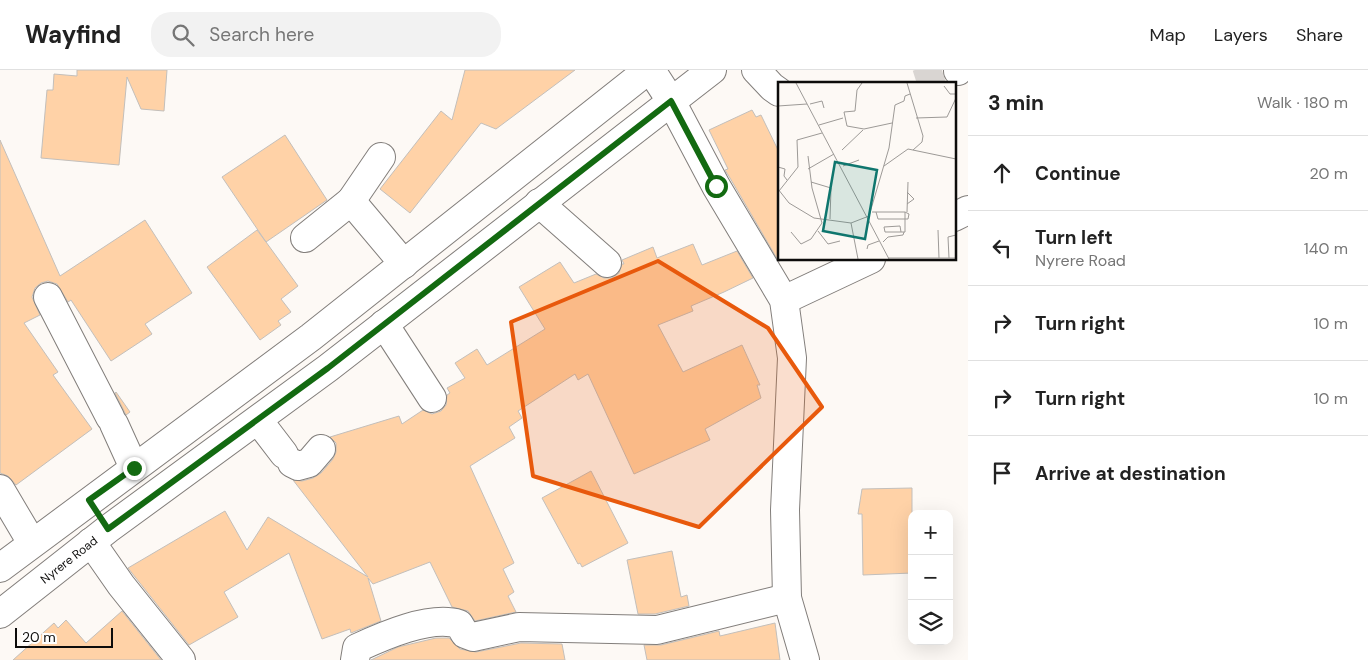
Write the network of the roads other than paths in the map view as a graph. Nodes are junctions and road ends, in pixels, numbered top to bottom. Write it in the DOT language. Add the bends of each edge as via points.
graph roads {
  1 [pos="650,70"];
  2 [pos="712,70"];
  3 [pos="756,70"];
  4 [pos="778,91"];
  5 [pos="671,101"];
  6 [pos="381,157"];
  7 [pos="351,201"];
  8 [pos="539,203"];
  9 [pos="968,210"];
  10 [pos="956,216"];
  11 [pos="305,238"];
  12 [pos="869,260"];
  13 [pos="607,263"];
  14 [pos="404,264"];
  15 [pos="48,297"];
  16 [pos="784,300"];
  17 [pos="384,324"];
  18 [pos="432,398"];
  19 [pos="258,420"];
  20 [pos="321,449"];
  21 [pos="134,468"];
  22 [pos="0,489"];
  23 [pos="89,500"];
  24 [pos="99,536"];
  25 [pos="32,543"];
  26 [pos="0,568"];
  27 [pos="787,598"];
  28 [pos="0,614"];
  29 [pos="182,660"];
  30 [pos="355,660"];
  31 [pos="804,660"];
  1 -- 5 [label="main road"];
  1 -- 14 [label="main road"];
  2 -- 5 [label="main road, Nyrere Road"];
  3 -- 4 [label="main road"];
  5 -- 8 [label="main road, Nyrere Road"];
  5 -- 16 [label="main road" via="716,186"];
  6 -- 7 [label="main road"];
  7 -- 11 [label="main road"];
  7 -- 14 [label="main road"];
  8 -- 13 [label="main road"];
  8 -- 17 [label="main road, Nyrere Road"];
  9 -- 10 [label="main road"];
  12 -- 16 [label="main road"];
  14 -- 21 [label="main road"];
  15 -- 21 [label="main road"];
  16 -- 27 [label="main road" via="792,358 785,510"];
  17 -- 18 [label="main road"];
  17 -- 19 [label="main road, Nyrere Road"];
  19 -- 20 [label="main road" via="298,466 309,463"];
  19 -- 24 [label="main road, Nyrere Road"];
  21 -- 23 [label="main road"];
  22 -- 25 [label="main road"];
  23 -- 24 [label="main road"];
  23 -- 25 [label="main road"];
  24 -- 28 [label="main road, Nyrere Road"];
  24 -- 29 [label="main road" via="121,585"];
  25 -- 26 [label="main road"];
  27 -- 30 [label="main road" via="657,630 518,627 473,637 465,634 459,624 433,623 392,632 357,648"];
  27 -- 31 [label="main road"];
}
